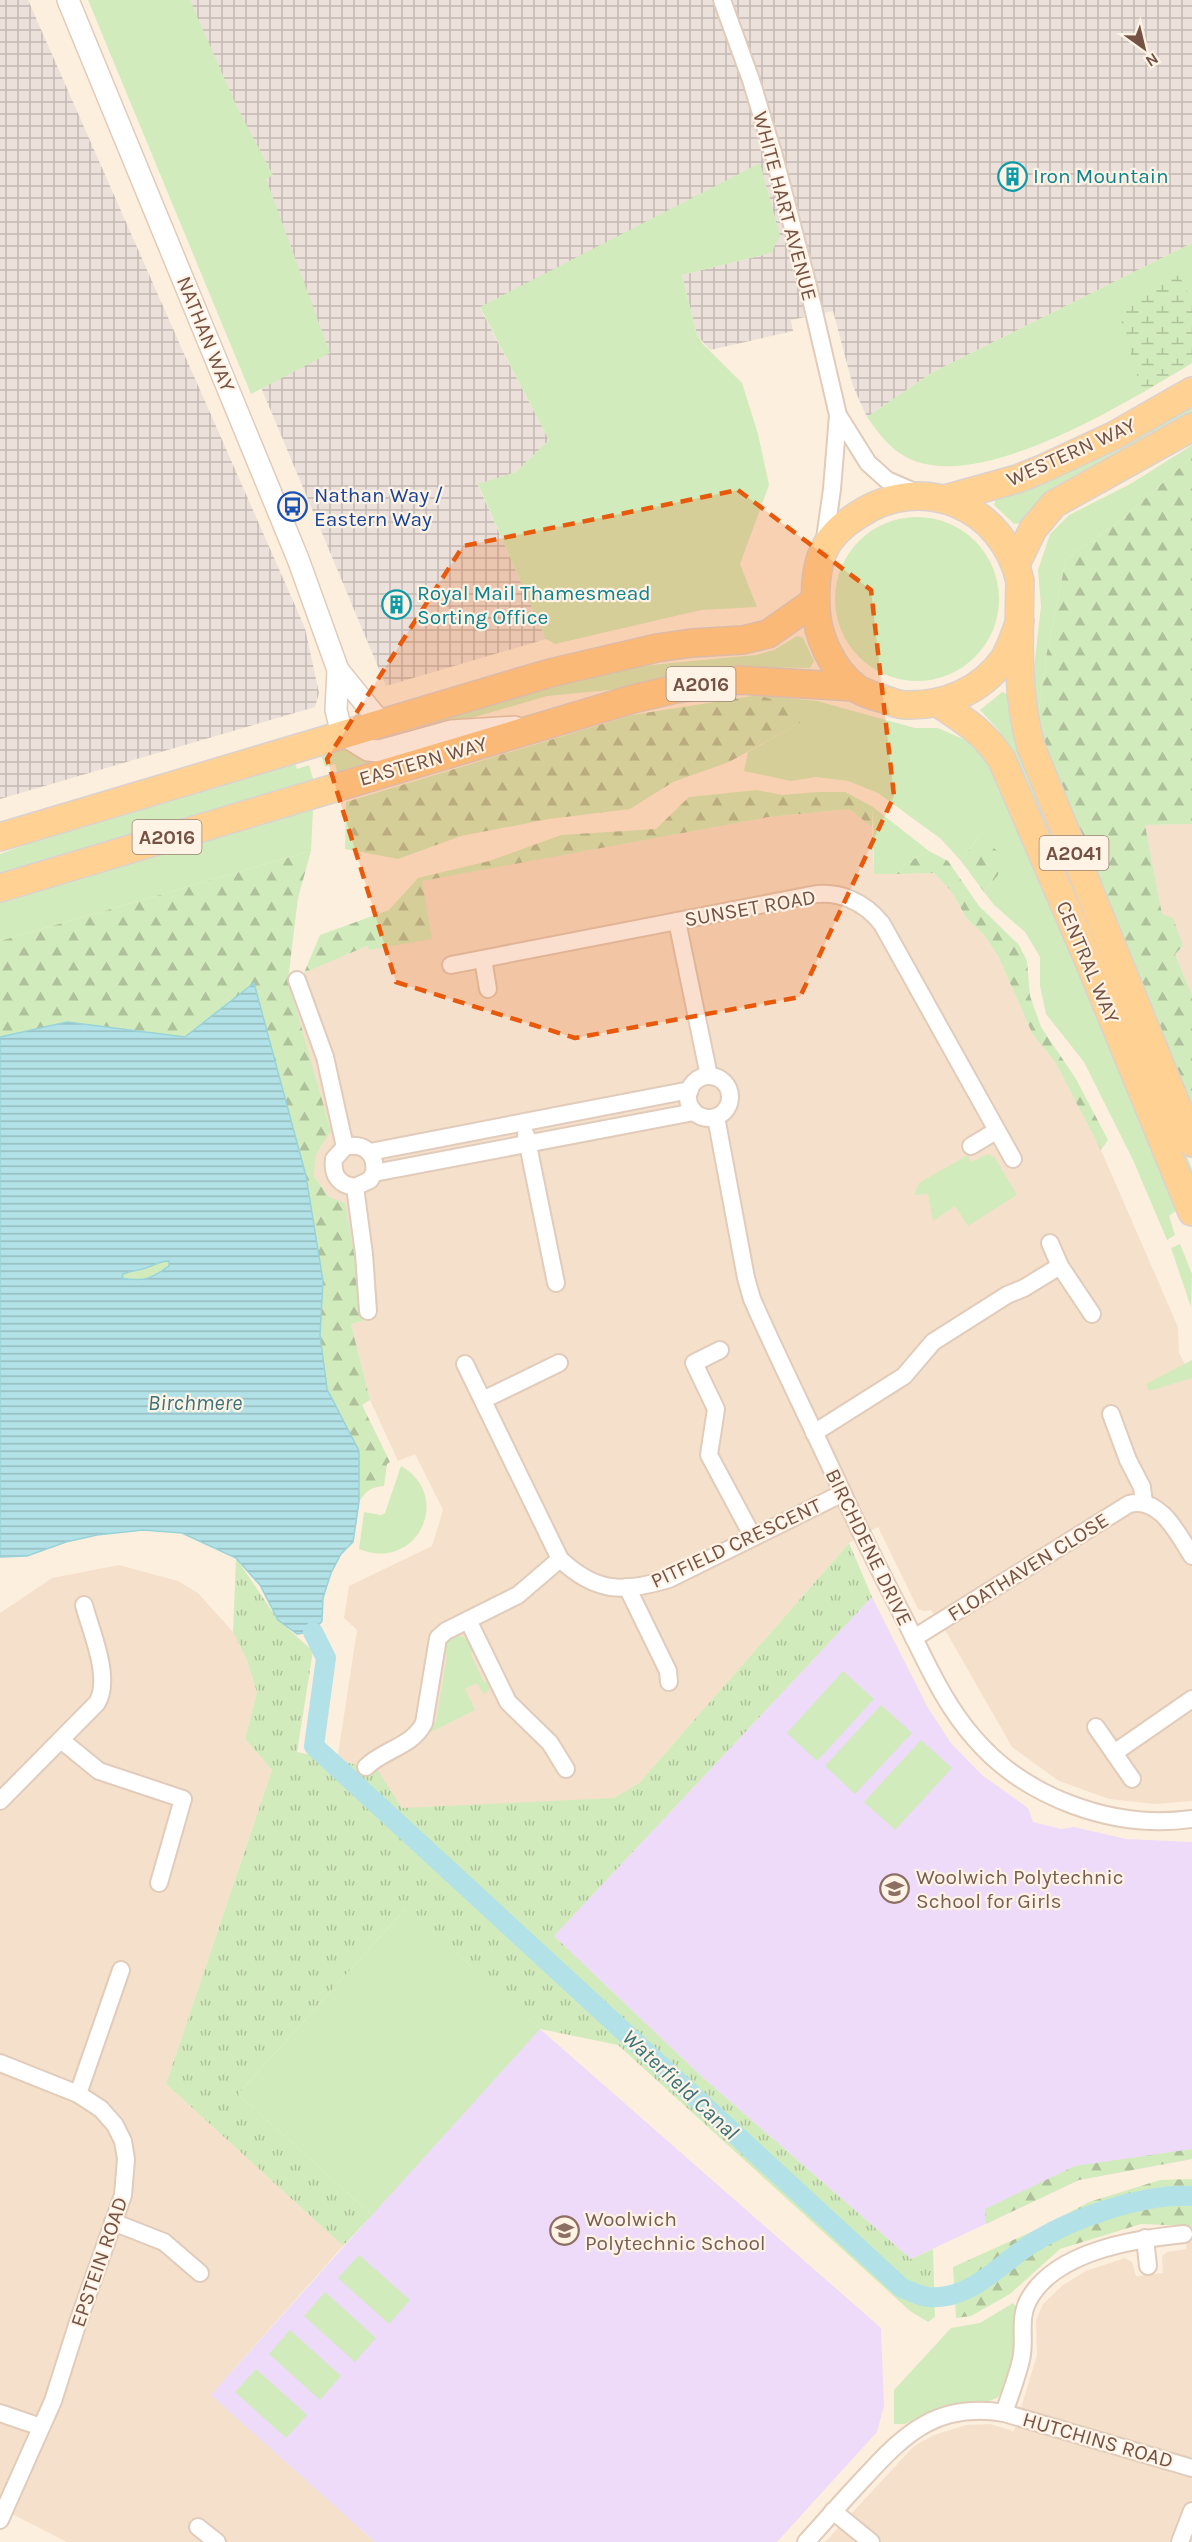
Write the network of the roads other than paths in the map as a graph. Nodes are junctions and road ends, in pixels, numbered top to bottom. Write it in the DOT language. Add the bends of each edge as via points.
graph roads {
  1 [pos="68,0"];
  2 [pos="722,0"];
  3 [pos="1192,392"];
  4 [pos="838,415"];
  5 [pos="1192,428"];
  6 [pos="934,497"];
  7 [pos="824,550"];
  8 [pos="1016,564"];
  9 [pos="815,601"];
  10 [pos="1020,621"];
  11 [pos="338,670"];
  12 [pos="854,687"];
  13 [pos="938,703"];
  14 [pos="381,723"];
  15 [pos="553,724"];
  16 [pos="342,734"];
  17 [pos="0,837"];
  18 [pos="0,888"];
  19 [pos="677,921"];
  20 [pos="483,958"];
  21 [pos="451,965"];
  22 [pos="297,980"];
  23 [pos="488,989"];
  24 [pos="709,1076"];
  25 [pos="690,1090"];
  26 [pos="694,1112"];
  27 [pos="716,1117"];
  28 [pos="524,1123"];
  29 [pos="996,1131"];
  30 [pos="1192,1143"];
  31 [pos="528,1144"];
  32 [pos="971,1146"];
  33 [pos="345,1147"];
  34 [pos="370,1152"];
  35 [pos="1013,1159"];
  36 [pos="374,1173"];
  37 [pos="356,1187"];
  38 [pos="1192,1212"];
  39 [pos="1050,1243"];
  40 [pos="1060,1266"];
  41 [pos="556,1283"];
  42 [pos="368,1311"];
  43 [pos="1092,1314"];
  44 [pos="720,1350"];
  45 [pos="559,1363"];
  46 [pos="465,1364"];
  47 [pos="483,1400"];
  48 [pos="1111,1414"];
  49 [pos="814,1433"];
  50 [pos="843,1493"];
  51 [pos="1144,1502"];
  52 [pos="753,1537"];
  53 [pos="1192,1556"];
  54 [pos="560,1559"];
  55 [pos="627,1587"];
  56 [pos="84,1605"];
  57 [pos="468,1620"];
  58 [pos="914,1638"];
  59 [pos="669,1682"];
  60 [pos="1192,1699"];
  61 [pos="1096,1727"];
  62 [pos="61,1740"];
  63 [pos="1114,1753"];
  64 [pos="366,1767"];
  65 [pos="566,1769"];
  66 [pos="1132,1779"];
  67 [pos="0,1801"];
  68 [pos="1192,1819"];
  69 [pos="159,1883"];
  70 [pos="121,1970"];
  71 [pos="0,2063"];
  72 [pos="78,2094"];
  73 [pos="113,2222"];
  74 [pos="1184,2234"];
  75 [pos="1145,2238"];
  76 [pos="1148,2266"];
  77 [pos="200,2273"];
  78 [pos="1004,2412"];
  79 [pos="0,2413"];
  80 [pos="41,2427"];
  81 [pos="1192,2468"];
  82 [pos="833,2511"];
  83 [pos="1192,2511"];
  84 [pos="0,2520"];
  85 [pos="198,2527"];
  86 [pos="217,2542"];
  87 [pos="806,2542"];
  88 [pos="872,2542"];
  89 [pos="1180,2542"];
  1 -- 11 [label="street, NATHAN WAY" via="298,559"];
  2 -- 4 [label="street, WHITE HART AVENUE" via="774,156"];
  3 -- 6 [label="main road, WESTERN WAY" via="1115,435 1017,479"];
  4 -- 6 [label="street, WHITE HART AVENUE" via="868,463 887,480"];
  4 -- 7 [label="street, WHITE HART AVENUE"];
  5 -- 8 [label="main road, WESTERN WAY" via="1054,504 1033,529"];
  6 -- 7 [label="main road" via="905,496 874,504 843,524"];
  6 -- 8 [label="main road" via="970,510 990,525 1003,539"];
  7 -- 9 [label="main road"];
  8 -- 10 [label="main road"];
  9 -- 12 [label="main road" via="823,644"];
  9 -- 14 [label="main road, A2016" via="768,634 743,640 692,642 618,656"];
  10 -- 13 [label="main road" via="1005,658 981,684"];
  10 -- 30 [label="main road, CENTRAL WAY / A2041" via="1020,690 1031,747"];
  11 -- 14 [label="street, NATHAN WAY"];
  11 -- 16 [label="street, NATHAN WAY" via="336,710"];
  12 -- 13 [label="main road" via="904,705"];
  12 -- 15 [label="main road, EASTERN WAY / A2016" via="773,681 707,683 633,699"];
  13 -- 38 [label="main road, CENTRAL WAY / A2041" via="975,727 1002,760"];
  14 -- 16 [label="main road, A2016"];
  15 -- 16 [label="street" via="452,731 379,751 368,750"];
  15 -- 18 [label="main road, EASTERN WAY / A2016"];
  16 -- 17 [label="main road, A2016"];
  19 -- 20 [label="street, SUNSET ROAD"];
  19 -- 24 [label="street"];
  19 -- 29 [label="street, SUNSET ROAD" via="821,894 840,895 868,909 882,924"];
  20 -- 21 [label="street, SUNSET ROAD"];
  20 -- 23 [label="street"];
  22 -- 33 [label="street" via="325,1056"];
  24 -- 25 [label="street"];
  24 -- 27 [label="street" via="722,1081 729,1091 727,1108"];
  25 -- 26 [label="street" via="689,1103"];
  25 -- 28 [label="street"];
  26 -- 27 [label="street" via="705,1118"];
  26 -- 31 [label="street"];
  27 -- 49 [label="street, BIRCHDENE DRIVE" via="752,1299"];
  28 -- 31 [label="street"];
  28 -- 34 [label="street"];
  29 -- 32 [label="street"];
  29 -- 35 [label="street, SUNSET ROAD"];
  31 -- 36 [label="street"];
  31 -- 41 [label="street"];
  33 -- 34 [label="street" via="358,1145"];
  33 -- 37 [label="street" via="334,1159 335,1175 340,1182"];
  34 -- 36 [label="street"];
  36 -- 37 [label="street" via="370,1180"];
  37 -- 42 [label="street"];
  39 -- 40 [label="street"];
  40 -- 43 [label="street"];
  40 -- 49 [label="street" via="933,1342 904,1376"];
  44 -- 52 [label="street" via="694,1363 716,1408 709,1455"];
  45 -- 47 [label="street"];
  46 -- 47 [label="street, PITFIELD CRESCENT"];
  47 -- 54 [label="street, PITFIELD CRESCENT"];
  48 -- 51 [label="street" via="1142,1486"];
  49 -- 50 [label="street, BIRCHDENE DRIVE"];
  50 -- 52 [label="street, PITFIELD CRESCENT"];
  50 -- 58 [label="street, BIRCHDENE DRIVE"];
  51 -- 53 [label="street" via="1159,1509"];
  51 -- 58 [label="street, FLOATHAVEN CLOSE" via="1125,1507"];
  52 -- 55 [label="street, PITFIELD CRESCENT" via="669,1579"];
  54 -- 55 [label="street, PITFIELD CRESCENT" via="579,1577 597,1584"];
  54 -- 57 [label="street" via="518,1595"];
  55 -- 59 [label="street, PITFIELD CRESCENT" via="668,1671"];
  56 -- 62 [label="street" via="104,1679 104,1693"];
  57 -- 64 [label="street" via="438,1638 424,1723 418,1734"];
  57 -- 65 [label="street" via="508,1702 550,1743"];
  58 -- 68 [label="street, BIRCHDENE DRIVE" via="956,1716 991,1755 1026,1782 1070,1804 1114,1816 1153,1821"];
  60 -- 63 [label="street"];
  61 -- 63 [label="street"];
  62 -- 67 [label="street"];
  62 -- 69 [label="street" via="99,1771 183,1799"];
  63 -- 66 [label="street"];
  70 -- 72 [label="street"];
  71 -- 72 [label="street, EPSTEIN ROAD"];
  72 -- 73 [label="street, EPSTEIN ROAD" via="101,2109 116,2125 123,2141 126,2176"];
  73 -- 77 [label="street" via="164,2242"];
  73 -- 80 [label="street, EPSTEIN ROAD"];
  74 -- 75 [label="street, HUTCHINS ROAD"];
  75 -- 76 [label="street"];
  75 -- 78 [label="street, HUTCHINS ROAD" via="1075,2260 1039,2285 1022,2319 1021,2359"];
  78 -- 81 [label="street, HUTCHINS ROAD"];
  78 -- 82 [label="street, HUTCHINS ROAD" via="971,2410 921,2425 892,2448"];
  79 -- 80 [label="street"];
  80 -- 84 [label="street, EPSTEIN ROAD"];
  82 -- 87 [label="street, HUTCHINS ROAD"];
  82 -- 88 [label="street"];
  83 -- 89 [label="street"];
  85 -- 86 [label="street"];
}
